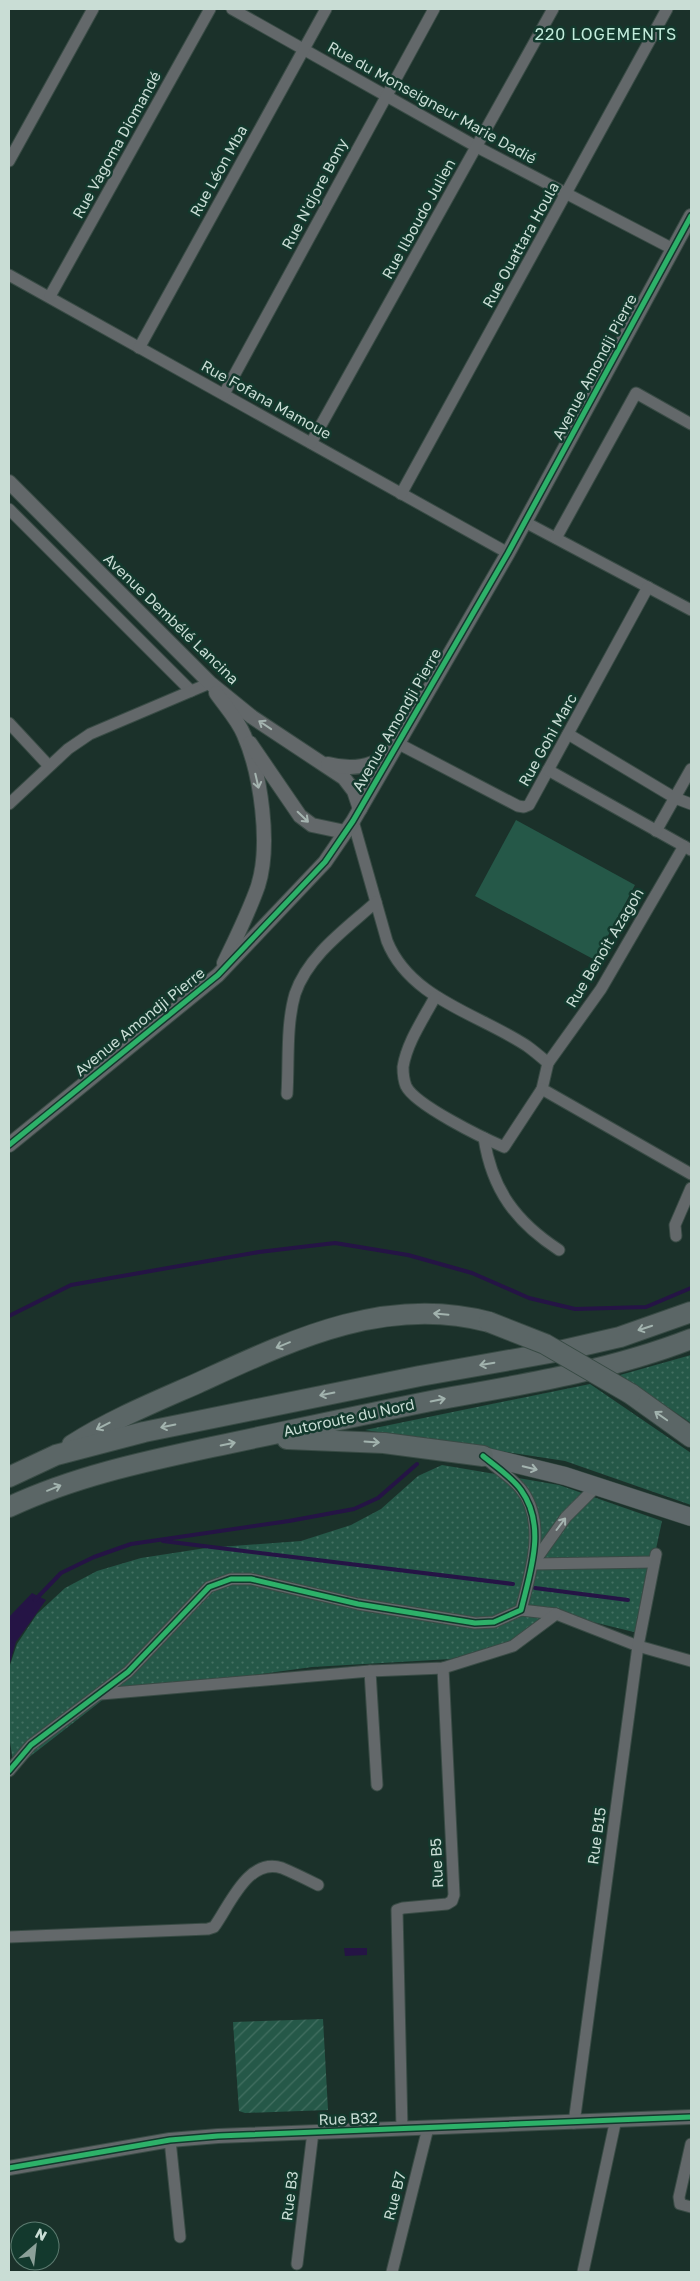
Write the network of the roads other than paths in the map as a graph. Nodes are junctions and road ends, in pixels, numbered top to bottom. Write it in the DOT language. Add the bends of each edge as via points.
graph roads {
  1 [pos="93,9"];
  2 [pos="210,9"];
  3 [pos="232,9"];
  4 [pos="326,9"];
  5 [pos="434,9"];
  6 [pos="553,9"];
  7 [pos="667,9"];
  8 [pos="304,49"];
  9 [pos="386,95"];
  10 [pos="477,147"];
  11 [pos="9,161"];
  12 [pos="566,194"];
  13 [pos="691,216"];
  14 [pos="674,249"];
  15 [pos="9,275"];
  16 [pos="50,296"];
  17 [pos="139,348"];
  18 [pos="224,394"];
  19 [pos="691,424"];
  20 [pos="311,443"];
  21 [pos="9,482"];
  22 [pos="401,494"];
  23 [pos="9,508"];
  24 [pos="525,522"];
  25 [pos="556,538"];
  26 [pos="508,553"];
  27 [pos="648,587"];
  28 [pos="691,610"];
  29 [pos="210,683"];
  30 [pos="192,691"];
  31 [pos="9,723"];
  32 [pos="244,734"];
  33 [pos="568,734"];
  34 [pos="399,744"];
  35 [pos="320,762"];
  36 [pos="50,766"];
  37 [pos="691,769"];
  38 [pos="548,770"];
  39 [pos="675,798"];
  40 [pos="9,804"];
  41 [pos="691,804"];
  42 [pos="353,821"];
  43 [pos="656,831"];
  44 [pos="687,848"];
  45 [pos="376,902"];
  46 [pos="218,975"];
  47 [pos="435,997"];
  48 [pos="548,1063"];
  49 [pos="542,1089"];
  50 [pos="287,1094"];
  51 [pos="484,1138"];
  52 [pos="9,1145"];
  53 [pos="691,1174"];
  54 [pos="691,1188"];
  55 [pos="676,1236"];
  56 [pos="559,1250"];
  57 [pos="691,1312"];
  58 [pos="691,1338"];
  59 [pos="691,1437"];
  60 [pos="253,1438"];
  61 [pos="56,1455"];
  62 [pos="483,1456"];
  63 [pos="9,1476"];
  64 [pos="597,1486"];
  65 [pos="9,1507"];
  66 [pos="691,1517"];
  67 [pos="534,1564"];
  68 [pos="520,1610"];
  69 [pos="556,1614"];
  70 [pos="638,1646"];
  71 [pos="691,1661"];
  72 [pos="443,1668"];
  73 [pos="370,1671"];
  74 [pos="101,1694"];
  75 [pos="9,1771"];
  76 [pos="377,1785"];
  77 [pos="318,1885"];
  78 [pos="9,1937"];
  79 [pos="691,2117"];
  80 [pos="616,2119"];
  81 [pos="574,2123"];
  82 [pos="428,2128"];
  83 [pos="402,2129"];
  84 [pos="313,2132"];
  85 [pos="170,2140"];
  86 [pos="691,2144"];
  87 [pos="9,2168"];
  88 [pos="691,2207"];
  89 [pos="180,2237"];
  90 [pos="297,2264"];
  91 [pos="392,2272"];
  92 [pos="583,2272"];
  1 -- 11 [label="street"];
  2 -- 16 [label="street, Rue Vagoma Diomandé"];
  3 -- 8 [label="street, Rue du Monseigneur Marie Dadié"];
  4 -- 8 [label="street, Rue Léon Mba"];
  5 -- 9 [label="street, Rue N'djore Bony"];
  6 -- 10 [label="street, Rue Ilboudo Julien"];
  7 -- 12 [label="street, Rue Ouattara Houla"];
  8 -- 9 [label="street, Rue du Monseigneur Marie Dadié"];
  8 -- 17 [label="street, Rue Léon Mba"];
  9 -- 10 [label="street, Rue du Monseigneur Marie Dadié"];
  9 -- 18 [label="street, Rue N'djore Bony"];
  10 -- 12 [label="street, Rue du Monseigneur Marie Dadié"];
  10 -- 20 [label="street, Rue Ilboudo Julien"];
  12 -- 14 [label="street, Rue du Monseigneur Marie Dadié"];
  12 -- 22 [label="street, Rue Ouattara Houla"];
  13 -- 14 [label="street, Avenue Amondji Pierre"];
  14 -- 24 [label="street, Avenue Amondji Pierre"];
  15 -- 16 [label="street, Rue Fofana Mamoue"];
  16 -- 17 [label="street, Rue Fofana Mamoue"];
  17 -- 18 [label="street, Rue Fofana Mamoue"];
  18 -- 20 [label="street, Rue Fofana Mamoue"];
  19 -- 25 [label="street" via="636,393"];
  20 -- 22 [label="street, Rue Fofana Mamoue"];
  21 -- 29 [label="street, Avenue Dembélé Lancina"];
  22 -- 26 [label="street, Rue Fofana Mamoue"];
  23 -- 30 [label="street"];
  24 -- 25 [label="street"];
  24 -- 26 [label="street, Avenue Amondji Pierre"];
  25 -- 27 [label="street"];
  26 -- 34 [label="street, Avenue Amondji Pierre"];
  27 -- 28 [label="street"];
  27 -- 33 [label="street, Rue Gohi Marc"];
  29 -- 30 [label="street"];
  29 -- 32 [label="street"];
  35 -- 29 [label="street, Avenue Dembélé Lancina, one-way" via="252,717"];
  30 -- 36 [label="street" via="90,734"];
  31 -- 36 [label="street"];
  32 -- 42 [label="street, one-way" via="300,816 312,825"];
  32 -- 46 [label="street, one-way" via="261,801 265,827 264,858 258,885"];
  33 -- 38 [label="street, Rue Gohi Marc"];
  33 -- 39 [label="street"];
  34 -- 35 [label="street" via="373,764 343,768"];
  34 -- 38 [label="street, Rue Gohi Marc" via="524,807 529,805"];
  34 -- 42 [label="street, Avenue Amondji Pierre"];
  35 -- 42 [label="street, Avenue Dembélé Lancina" via="344,778 354,790"];
  36 -- 40 [label="street"];
  37 -- 39 [label="street"];
  38 -- 43 [label="street"];
  39 -- 41 [label="street"];
  39 -- 43 [label="street"];
  42 -- 45 [label="street"];
  42 -- 46 [label="street, Avenue Amondji Pierre" via="325,862"];
  43 -- 44 [label="street"];
  44 -- 48 [label="street, Rue Benoit Azagoh" via="601,990"];
  45 -- 47 [label="street" via="392,952"];
  45 -- 50 [label="street" via="330,943 303,976 291,1014"];
  46 -- 52 [label="street, Avenue Amondji Pierre"];
  47 -- 48 [label="street" via="528,1046"];
  47 -- 51 [label="street" via="407,1052 403,1069 407,1086 418,1099"];
  48 -- 49 [label="street"];
  49 -- 51 [label="street" via="504,1147"];
  49 -- 53 [label="street"];
  51 -- 56 [label="street" via="488,1162 516,1215 534,1234"];
  54 -- 55 [label="street" via="675,1224"];
  57 -- 61 [label="highway, Autoroute du Nord, one-way" via="620,1336 555,1352 269,1405"];
  60 -- 58 [label="highway, Autoroute du Nord, one-way" via="619,1363"];
  59 -- 61 [label="highway, one-way, bridge" via="631,1394 544,1344 489,1322 413,1313 352,1321 264,1353 100,1427"];
  60 -- 62 [label="highway, one-way" via="384,1443"];
  65 -- 60 [label="highway, Autoroute du Nord, one-way" via="64,1484"];
  61 -- 63 [label="highway, Autoroute du Nord"];
  62 -- 64 [label="main road, one-way"];
  62 -- 67 [label="street" via="521,1489 531,1508"];
  64 -- 66 [label="main road"];
  67 -- 64 [label="street, one-way" via="566,1517"];
  67 -- 68 [label="street"];
  67 -- 70 [label="street, Rue B15" via="655,1558"];
  68 -- 69 [label="street"];
  68 -- 74 [label="street" via="494,1622 475,1623 358,1604 251,1580 231,1579 210,1587 194,1601 149,1652"];
  69 -- 70 [label="street"];
  69 -- 72 [label="street" via="513,1646"];
  70 -- 71 [label="street"];
  70 -- 81 [label="street, Rue B15"];
  72 -- 73 [label="street"];
  72 -- 83 [label="street, Rue B5" via="454,1895 447,1904 397,1910"];
  73 -- 74 [label="street"];
  73 -- 76 [label="street"];
  74 -- 75 [label="street" via="31,1745"];
  77 -- 78 [label="street" via="281,1868 268,1866 255,1872 243,1884 214,1927 208,1930"];
  79 -- 80 [label="street, Rue B32"];
  80 -- 81 [label="street, Rue B32"];
  80 -- 92 [label="street"];
  81 -- 82 [label="street, Rue B32"];
  82 -- 83 [label="street, Rue B32"];
  82 -- 91 [label="street, Rue B7"];
  83 -- 84 [label="street, Rue B32"];
  84 -- 85 [label="street, Rue B32"];
  84 -- 90 [label="street, Rue B3"];
  85 -- 87 [label="street, Rue B32"];
  85 -- 89 [label="street"];
  86 -- 88 [label="street" via="679,2197 680,2204"];
}
